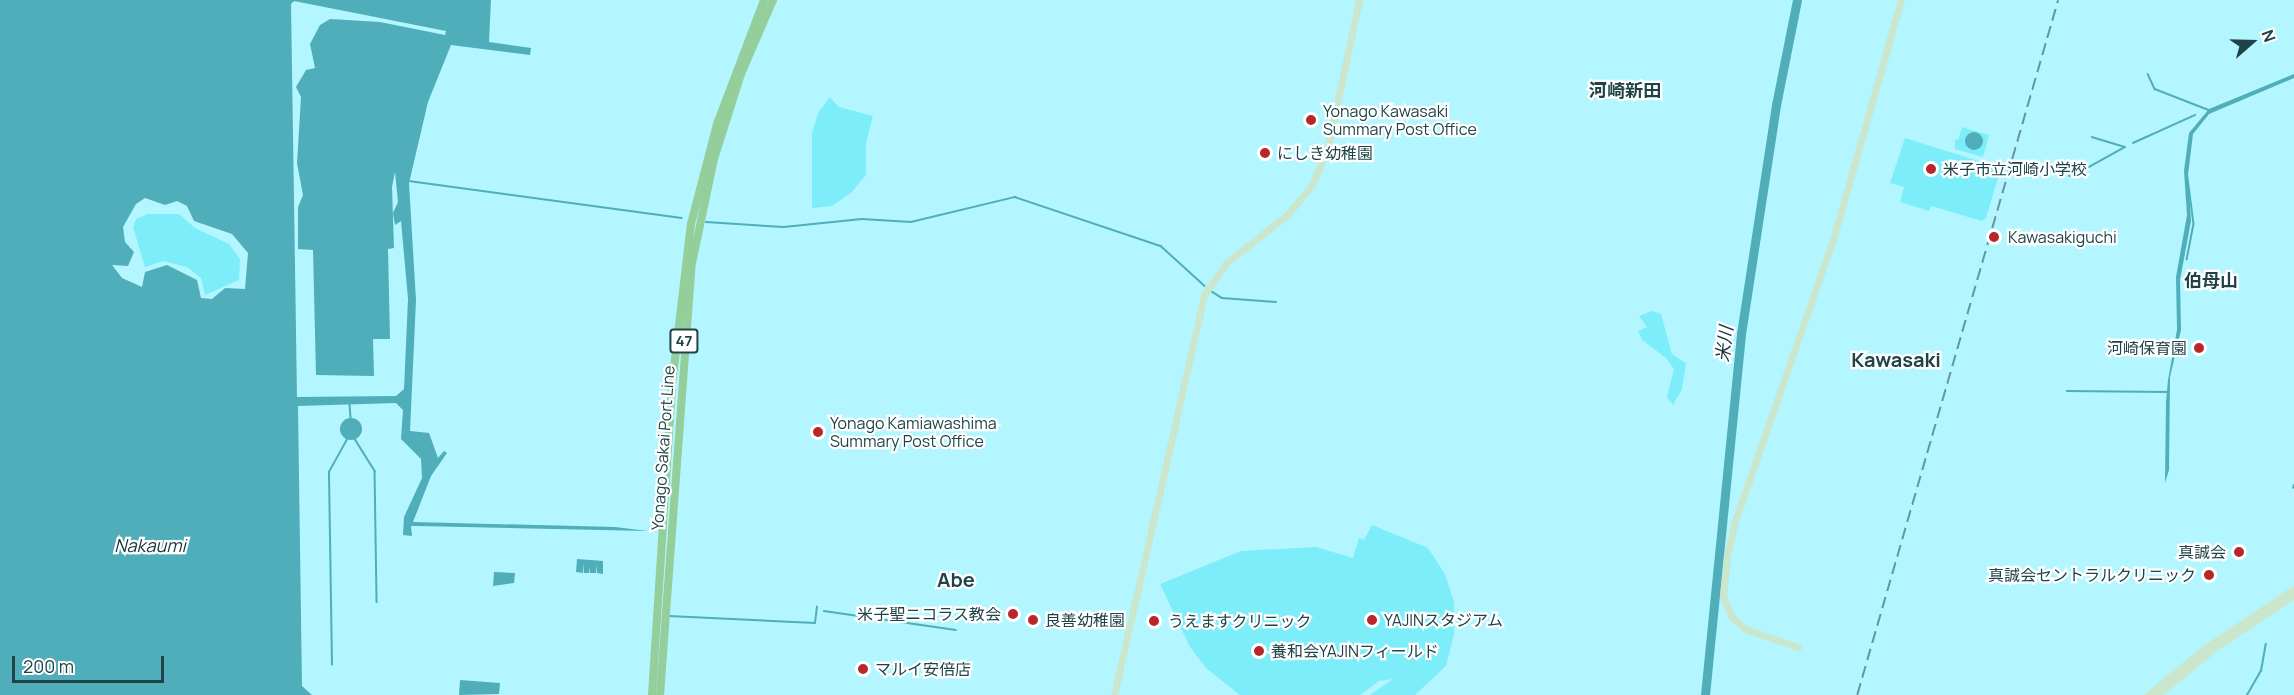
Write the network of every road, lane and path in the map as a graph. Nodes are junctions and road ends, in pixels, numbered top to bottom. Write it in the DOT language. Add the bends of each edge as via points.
graph roads {
  1 [pos="764,0"];
  2 [pos="773,0"];
  3 [pos="1359,0"];
  4 [pos="1901,0"];
  5 [pos="2294,589"];
  6 [pos="2294,595"];
  7 [pos="1798,647"];
  8 [pos="652,695"];
  9 [pos="660,695"];
  10 [pos="1113,695"];
  11 [pos="2148,695"];
  12 [pos="2157,695"];
  1 -- 8 [label="main road, Yonago Sakai Port Line / 47" via="717,124 691,224 673,374"];
  2 -- 9 [label="main road, Yonago Sakai Port Line / 47" via="741,75 714,159 691,268"];
  3 -- 10 [label="street" via="1328,147 1312,185 1287,215 1226,263 1204,296"];
  4 -- 7 [label="street" via="1833,240 1736,518 1727,556 1723,597 1732,617 1745,629"];
  5 -- 11 [label="street" via="2204,649"];
  6 -- 12 [label="street" via="2217,646"];
}
